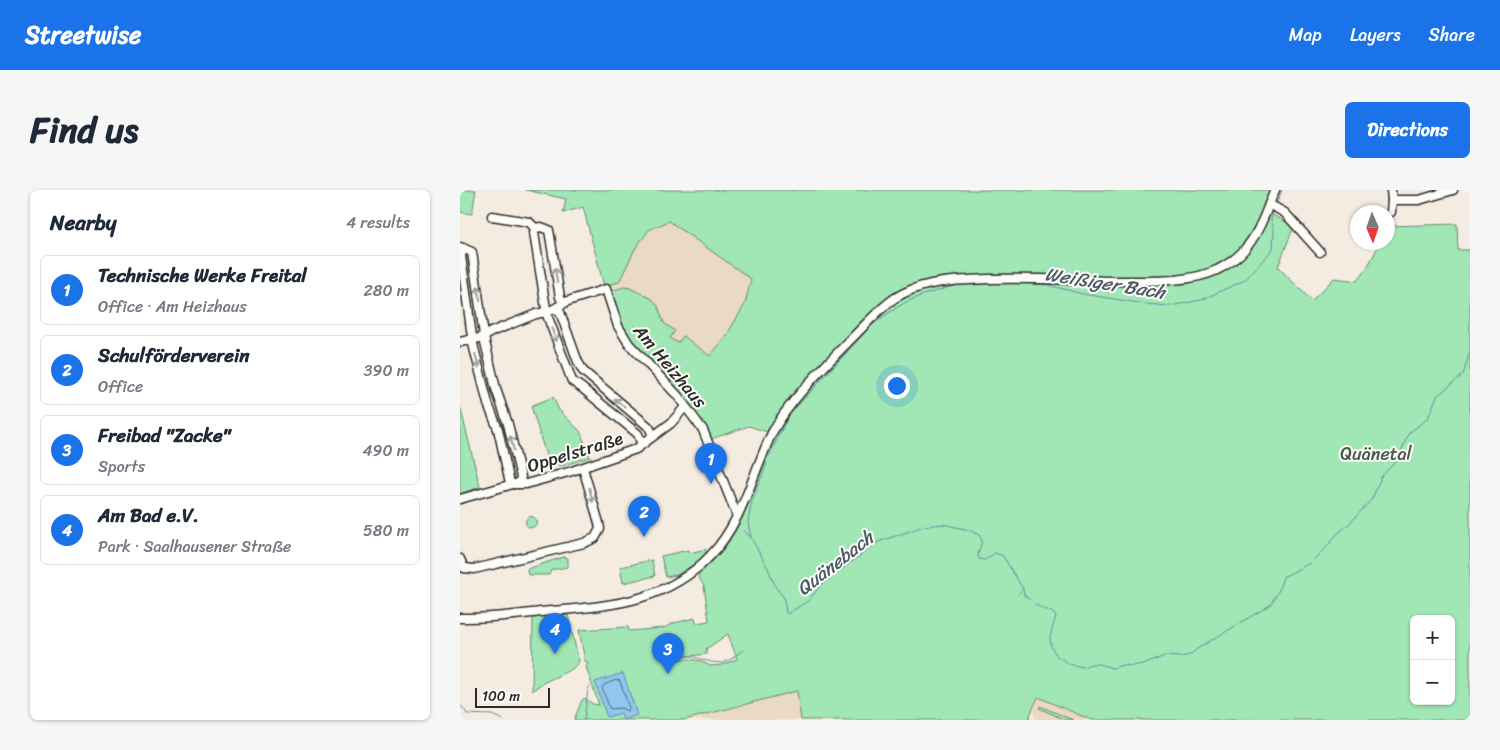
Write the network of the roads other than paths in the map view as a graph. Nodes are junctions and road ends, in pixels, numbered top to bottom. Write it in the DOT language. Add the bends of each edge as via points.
graph roads {
  1 [pos="1275,190"];
  2 [pos="1390,190"];
  3 [pos="1450,191"];
  4 [pos="1392,200"];
  5 [pos="1392,205"];
  6 [pos="1273,206"];
  7 [pos="492,216"];
  8 [pos="538,228"];
  9 [pos="462,248"];
  10 [pos="1320,252"];
  11 [pos="560,306"];
  12 [pos="546,312"];
  13 [pos="485,336"];
  14 [pos="473,340"];
  15 [pos="460,342"];
  16 [pos="684,407"];
  17 [pos="648,439"];
  18 [pos="583,468"];
  19 [pos="516,484"];
  20 [pos="460,499"];
  21 [pos="737,516"];
  22 [pos="460,559"];
  23 [pos="460,618"];
  1 -- 6 [label="street"];
  2 -- 4 [label="street"];
  3 -- 4 [label="street" via="1419,200"];
  4 -- 5 [label="street"];
  6 -- 10 [label="street" via="1285,213"];
  6 -- 21 [label="street" via="1246,248 1235,259 1216,271 1193,277 1136,281 952,281 918,287 895,298 841,349 780,417"];
  7 -- 8 [label="street" via="529,222"];
  11 -- 8 [label="street, one-way" via="549,230"];
  8 -- 12 [label="street" via="534,233"];
  13 -- 9 [label="street, one-way" via="472,252"];
  9 -- 14 [label="street"];
  11 -- 12 [label="street"];
  11 -- 16 [label="street, Am Heizhaus" via="606,289 618,326 629,344 664,380"];
  17 -- 11 [label="street, one-way" via="652,433 649,427 583,371"];
  12 -- 13 [label="street"];
  12 -- 17 [label="street, one-way" via="572,381 638,434 640,440"];
  13 -- 14 [label="street"];
  19 -- 13 [label="street, one-way" via="521,476 496,389"];
  14 -- 15 [label="street"];
  14 -- 19 [label="street, one-way" via="510,483"];
  16 -- 17 [label="street, Oppelstraße" via="671,423"];
  16 -- 21 [label="street, Am Heizhaus" via="704,434"];
  17 -- 18 [label="street, Oppelstraße" via="636,449"];
  18 -- 19 [label="street, Oppelstraße"];
  18 -- 22 [label="street, one-way" via="599,523 600,529 595,538 474,570 464,568"];
  19 -- 20 [label="street, Oppelstraße"];
  21 -- 23 [label="street" via="722,542 707,559 688,575 645,597 620,604"];
}
